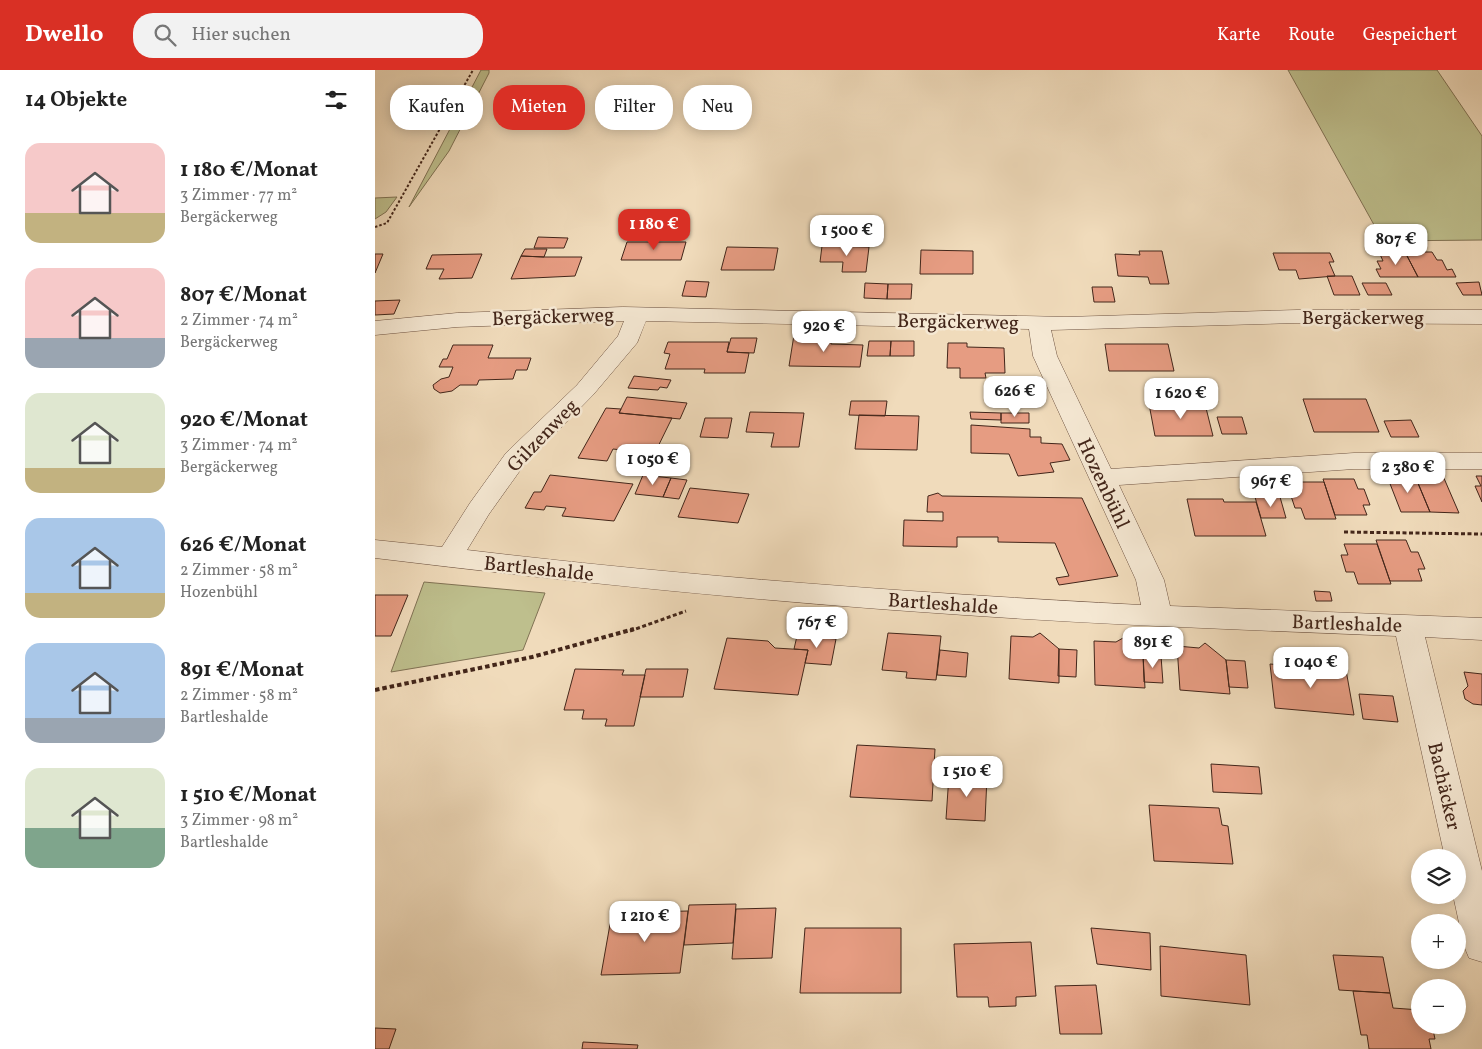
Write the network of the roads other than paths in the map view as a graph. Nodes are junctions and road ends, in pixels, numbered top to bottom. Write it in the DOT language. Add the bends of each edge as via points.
graph roads {
  1 [pos="637,314"];
  2 [pos="1482,317"];
  3 [pos="1040,323"];
  4 [pos="375,328"];
  5 [pos="1482,461"];
  6 [pos="1102,478"];
  7 [pos="375,549"];
  8 [pos="449,558"];
  9 [pos="1158,616"];
  10 [pos="1408,625"];
  11 [pos="1482,629"];
  12 [pos="1482,946"];
  1 -- 3 [label="street, Bergäckerweg"];
  1 -- 4 [label="street, Bergäckerweg" via="524,316"];
  1 -- 8 [label="street, Gilzenweg" via="629,338 585,390 515,459"];
  2 -- 3 [label="street, Bergäckerweg" via="1271,317 1109,324"];
  3 -- 6 [label="street, Hozenbühl" via="1045,356"];
  5 -- 6 [label="street" via="1354,461"];
  6 -- 9 [label="street, Hozenbühl" via="1150,580"];
  7 -- 8 [label="street, Bartleshalde"];
  8 -- 9 [label="street, Bartleshalde" via="700,585"];
  9 -- 10 [label="street, Bartleshalde"];
  10 -- 11 [label="street, Bartleshalde"];
  10 -- 12 [label="street, Bachäcker"];
}
